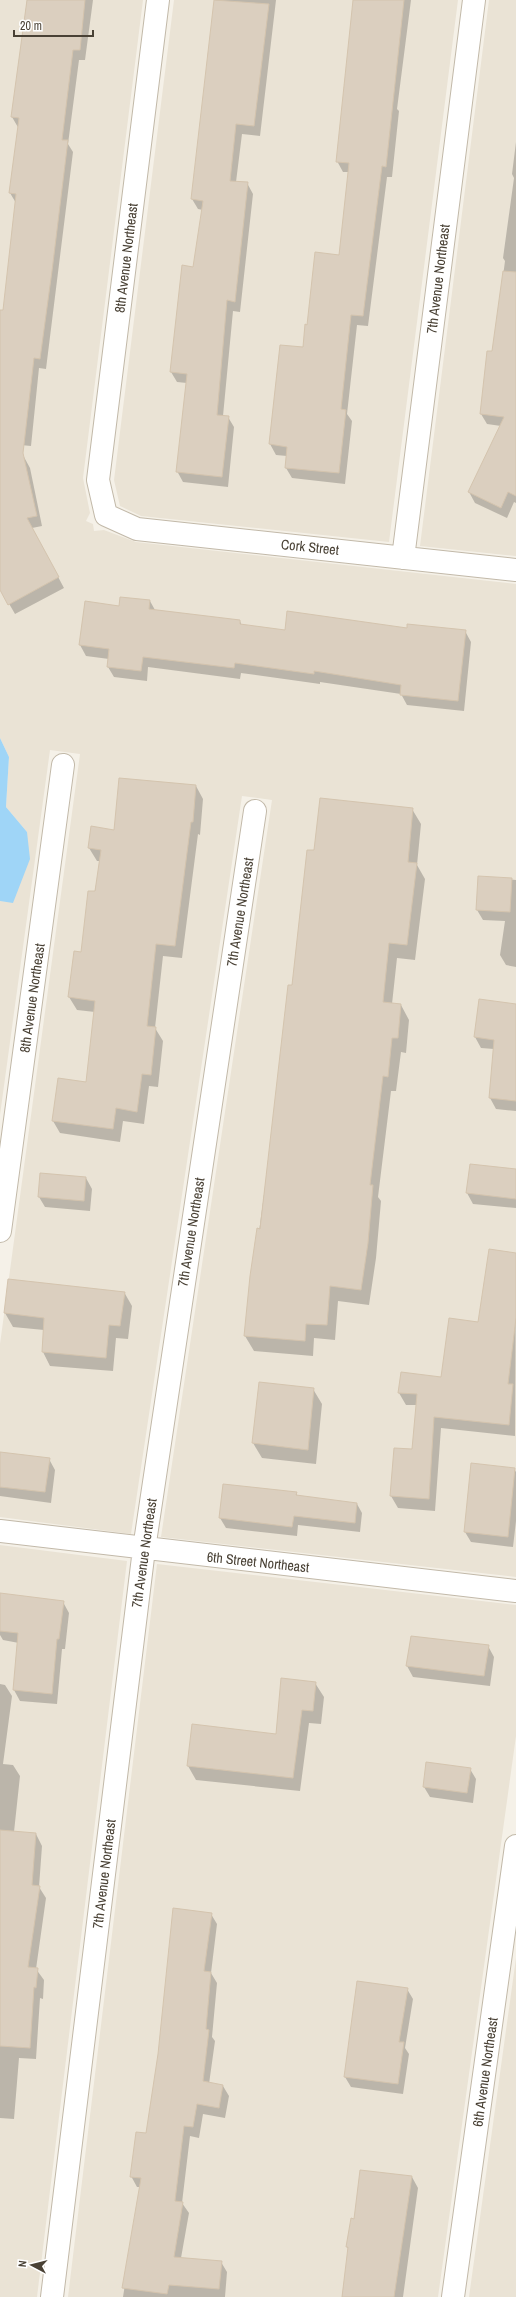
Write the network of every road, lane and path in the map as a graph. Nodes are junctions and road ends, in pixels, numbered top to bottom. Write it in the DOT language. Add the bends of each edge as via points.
graph roads {
  1 [pos="158,0"];
  2 [pos="474,0"];
  3 [pos="106,515"];
  4 [pos="403,558"];
  5 [pos="516,570"];
  6 [pos="63,765"];
  7 [pos="255,811"];
  8 [pos="0,1231"];
  9 [pos="0,1531"];
  10 [pos="144,1549"];
  11 [pos="516,1591"];
  12 [pos="516,1846"];
  13 [pos="52,2297"];
  14 [pos="453,2297"];
  1 -- 3 [label="street, 8th Avenue Northeast" via="98,480"];
  2 -- 4 [label="street, 7th Avenue Northeast"];
  3 -- 4 [label="street, Cork Street" via="137,529"];
  4 -- 5 [label="street, Cork Street"];
  6 -- 8 [label="street, 8th Avenue Northeast"];
  7 -- 10 [label="street, 7th Avenue Northeast"];
  9 -- 10 [label="street, 6th Street Northeast"];
  10 -- 11 [label="street, 6th Street Northeast"];
  10 -- 13 [label="street, 7th Avenue Northeast"];
  12 -- 14 [label="street, 6th Avenue Northeast"];
}
